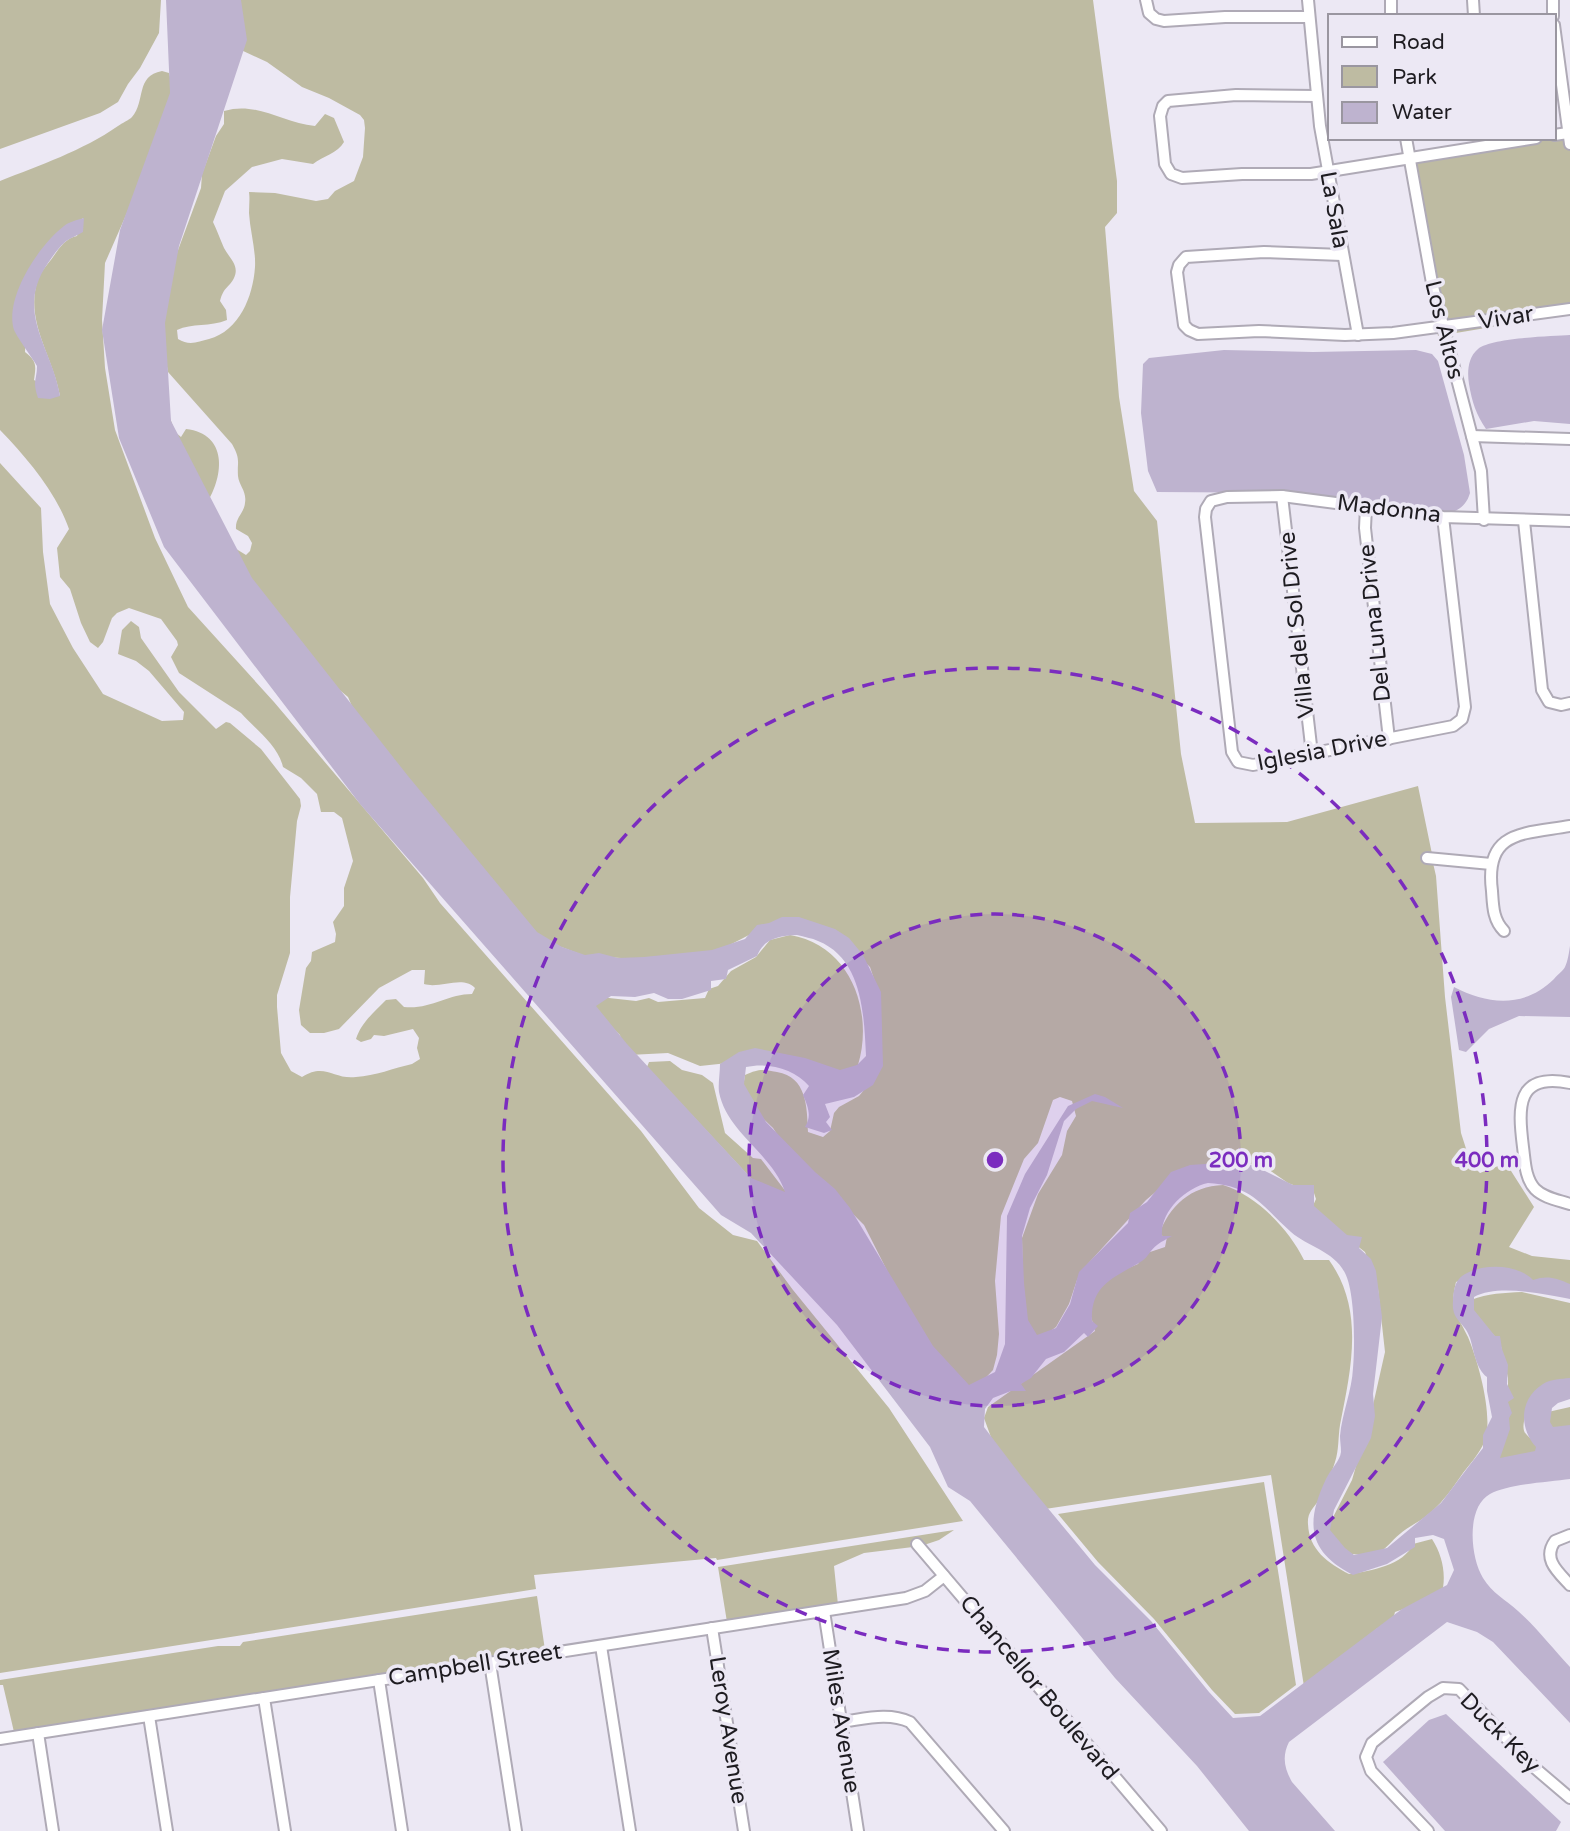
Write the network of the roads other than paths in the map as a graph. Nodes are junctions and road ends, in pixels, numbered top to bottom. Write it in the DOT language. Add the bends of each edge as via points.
graph roads {
  1 [pos="1146,0"];
  2 [pos="1308,0"];
  3 [pos="1309,17"];
  4 [pos="1556,40"];
  5 [pos="1317,96"];
  6 [pos="1569,139"];
  7 [pos="1406,140"];
  8 [pos="1512,140"];
  9 [pos="1489,142"];
  10 [pos="1409,158"];
  11 [pos="1328,172"];
  12 [pos="1342,255"];
  13 [pos="1570,309"];
  14 [pos="1443,328"];
  15 [pos="1358,335"];
  16 [pos="1472,436"];
  17 [pos="1570,439"];
  18 [pos="1282,496"];
  19 [pos="1209,503"];
  20 [pos="1366,507"];
  21 [pos="1443,517"];
  22 [pos="1485,520"];
  23 [pos="1524,521"];
  24 [pos="1570,522"];
  25 [pos="1570,703"];
  26 [pos="1389,738"];
  27 [pos="1312,754"];
  28 [pos="1570,826"];
  29 [pos="1427,858"];
  30 [pos="1490,864"];
  31 [pos="1504,932"];
  32 [pos="1570,1083"];
  33 [pos="1570,1204"];
  34 [pos="1570,1535"];
  35 [pos="917,1544"];
  36 [pos="944,1576"];
  37 [pos="1570,1585"];
  38 [pos="824,1611"];
  39 [pos="712,1628"];
  40 [pos="601,1646"];
  41 [pos="490,1663"];
  42 [pos="379,1680"];
  43 [pos="264,1698"];
  44 [pos="149,1716"];
  45 [pos="841,1722"];
  46 [pos="38,1733"];
  47 [pos="0,1739"];
  48 [pos="1570,1798"];
  49 [pos="53,1831"];
  50 [pos="167,1831"];
  51 [pos="285,1831"];
  52 [pos="402,1831"];
  53 [pos="516,1831"];
  54 [pos="630,1831"];
  55 [pos="744,1831"];
  56 [pos="858,1831"];
  57 [pos="1004,1831"];
  58 [pos="1161,1831"];
  59 [pos="1429,1831"];
  1 -- 3 [label="street" via="1149,13 1161,21"];
  2 -- 3 [label="street, La Sala"];
  3 -- 5 [label="street, La Sala"];
  4 -- 6 [label="street"];
  5 -- 11 [label="street, La Sala"];
  5 -- 11 [label="street" via="1171,100 1160,112 1165,164 1178,177"];
  7 -- 10 [label="street, Los Altos"];
  8 -- 9 [label="street"];
  9 -- 10 [label="street"];
  10 -- 11 [label="street"];
  10 -- 14 [label="street, Los Altos"];
  11 -- 12 [label="street, La Sala"];
  12 -- 15 [label="street, La Sala"];
  12 -- 15 [label="street" via="1264,252 1186,257 1177,272 1183,320 1189,330 1201,334"];
  13 -- 14 [label="street, Vivar"];
  14 -- 15 [label="street"];
  14 -- 16 [label="street, Los Altos"];
  16 -- 17 [label="street"];
  16 -- 22 [label="street, Los Altos" via="1483,482"];
  18 -- 19 [label="street, Madonna" via="1227,497"];
  18 -- 20 [label="street, Madonna"];
  18 -- 27 [label="street, Villa del Sol Drive"];
  19 -- 27 [label="street, Iglesia Drive" via="1205,517 1233,755 1251,765"];
  20 -- 21 [label="street, Madonna"];
  20 -- 26 [label="street, Del Luna Drive"];
  21 -- 22 [label="street, Madonna"];
  21 -- 26 [label="street, Iglesia Drive" via="1464,716 1453,726"];
  22 -- 23 [label="street, Madonna"];
  23 -- 24 [label="street, Madonna"];
  23 -- 25 [label="street" via="1542,690 1549,702"];
  26 -- 27 [label="street, Iglesia Drive"];
  28 -- 30 [label="street" via="1509,839"];
  29 -- 30 [label="street"];
  30 -- 31 [label="street" via="1495,918"];
  32 -- 33 [label="street" via="1547,1080 1531,1087 1521,1102 1520,1117 1531,1184 1543,1195"];
  34 -- 37 [label="street" via="1555,1541 1549,1551 1553,1566"];
  35 -- 36 [label="street, Chancellor Boulevard"];
  36 -- 38 [label="street, Campbell Street" via="915,1595"];
  36 -- 58 [label="street, Chancellor Boulevard"];
  38 -- 39 [label="street, Campbell Street"];
  38 -- 45 [label="street, Miles Avenue"];
  39 -- 40 [label="street, Campbell Street"];
  39 -- 55 [label="street, Leroy Avenue"];
  40 -- 41 [label="street, Campbell Street"];
  40 -- 54 [label="street"];
  41 -- 42 [label="street, Campbell Street"];
  41 -- 53 [label="street"];
  42 -- 43 [label="street, Campbell Street"];
  42 -- 52 [label="street"];
  43 -- 44 [label="street, Campbell Street"];
  43 -- 51 [label="street"];
  44 -- 46 [label="street, Campbell Street"];
  44 -- 50 [label="street"];
  45 -- 56 [label="street, Miles Avenue"];
  45 -- 57 [label="street" via="885,1716 910,1722"];
  46 -- 47 [label="street, Campbell Street"];
  46 -- 49 [label="street"];
  48 -- 59 [label="street, Duck Key" via="1459,1689 1443,1688 1372,1743 1366,1757 1371,1771"];
}
